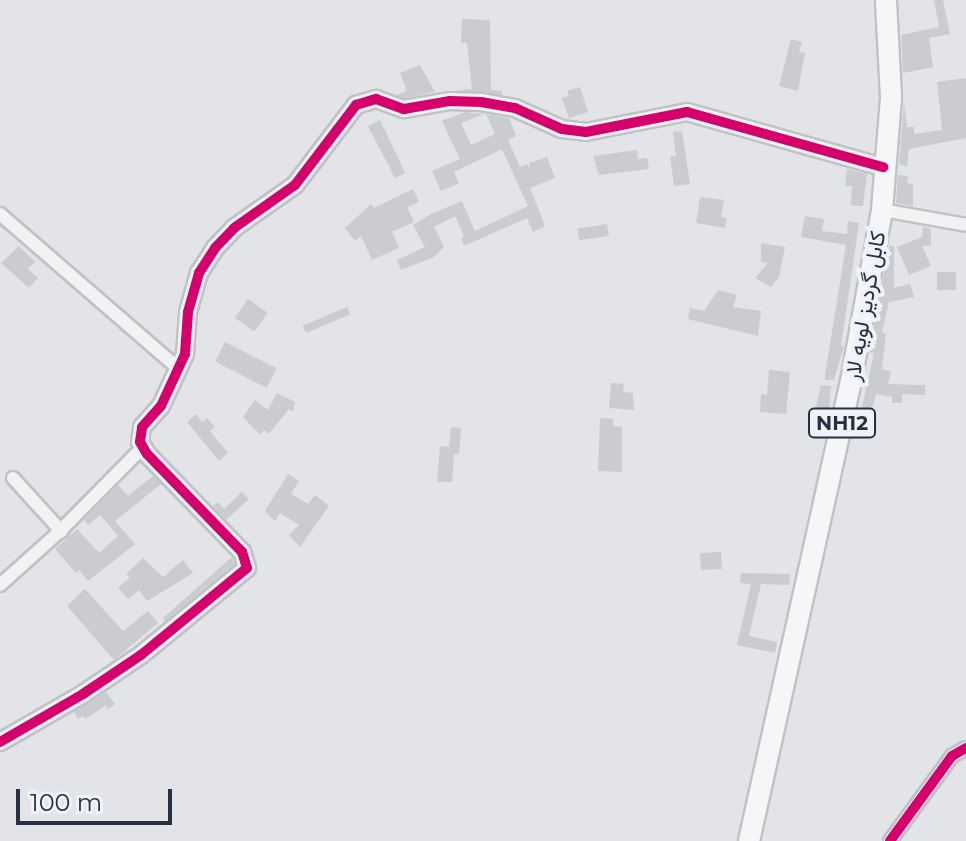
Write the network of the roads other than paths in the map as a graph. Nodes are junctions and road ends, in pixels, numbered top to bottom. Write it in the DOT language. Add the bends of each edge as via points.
graph roads {
  1 [pos="886,0"];
  2 [pos="883,167"];
  3 [pos="882,210"];
  4 [pos="0,214"];
  5 [pos="966,225"];
  6 [pos="179,369"];
  7 [pos="143,447"];
  8 [pos="13,478"];
  9 [pos="61,531"];
  10 [pos="0,585"];
  11 [pos="0,742"];
  12 [pos="966,748"];
  13 [pos="749,841"];
  14 [pos="890,841"];
  1 -- 2 [label="highway, کابل گردیز لویه لار / NH12" via="891,97"];
  2 -- 3 [label="highway, کابل گردیز لویه لار / NH12"];
  2 -- 6 [label="street" via="687,112 586,132 562,129 492,103 450,101 404,109 367,100 356,105 295,185 215,248 199,273"];
  3 -- 5 [label="street"];
  3 -- 13 [label="highway, کابل گردیز لویه لار / NH12" via="848,396"];
  4 -- 6 [label="street"];
  6 -- 7 [label="street" via="161,406 142,427"];
  7 -- 9 [label="street"];
  7 -- 11 [label="street" via="242,552 247,568 141,655"];
  8 -- 9 [label="street"];
  9 -- 10 [label="street"];
  12 -- 14 [label="street" via="952,756"];
}
